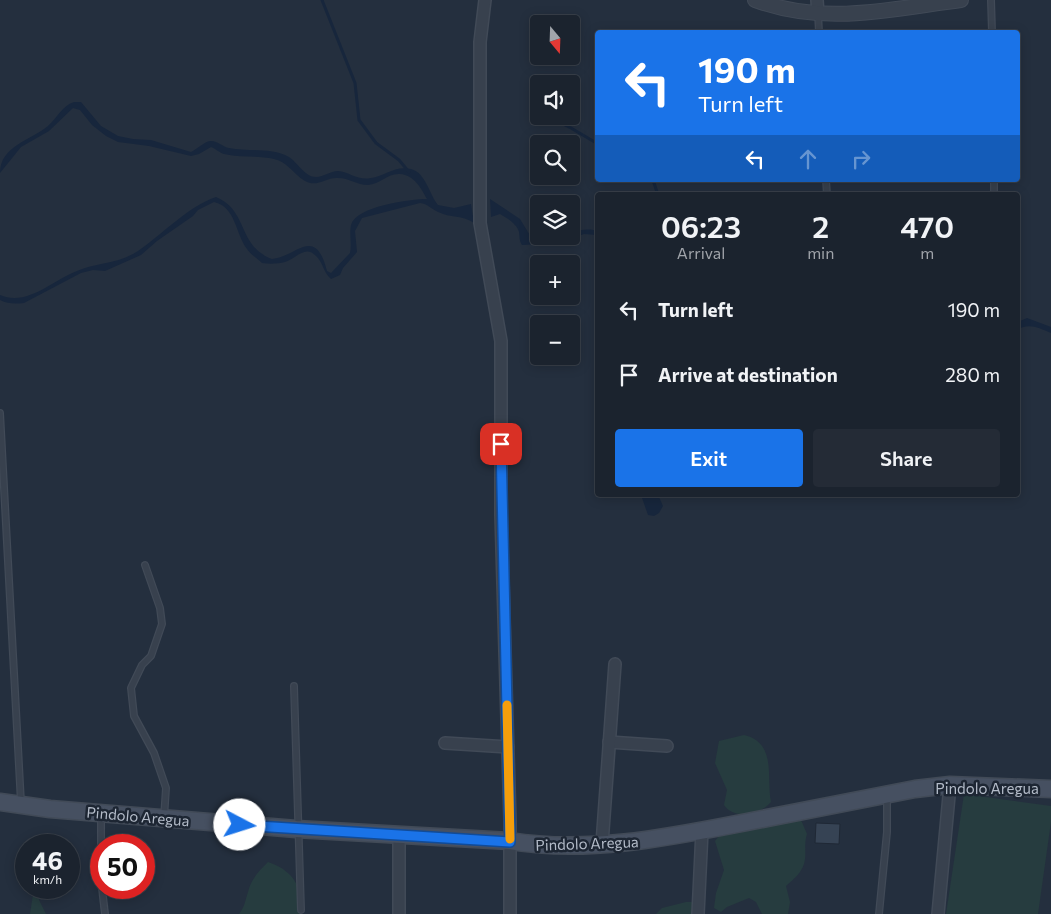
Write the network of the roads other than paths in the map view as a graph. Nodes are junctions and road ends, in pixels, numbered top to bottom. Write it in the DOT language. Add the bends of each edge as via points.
graph roads {
  1 [pos="485,0"];
  2 [pos="755,0"];
  3 [pos="817,0"];
  4 [pos="961,0"];
  5 [pos="991,0"];
  6 [pos="818,14"];
  7 [pos="819,30"];
  8 [pos="992,30"];
  9 [pos="0,413"];
  10 [pos="146,565"];
  11 [pos="615,664"];
  12 [pos="294,686"];
  13 [pos="609,742"];
  14 [pos="445,743"];
  15 [pos="667,746"];
  16 [pos="508,747"];
  17 [pos="950,785"];
  18 [pos="1051,789"];
  19 [pos="887,794"];
  20 [pos="0,802"];
  21 [pos="21,805"];
  22 [pos="101,813"];
  23 [pos="164,818"];
  24 [pos="298,830"];
  25 [pos="702,831"];
  26 [pos="101,834"];
  27 [pos="399,835"];
  28 [pos="510,842"];
  29 [pos="602,844"];
  30 [pos="102,899"];
  31 [pos="301,910"];
  32 [pos="104,914"];
  33 [pos="399,914"];
  34 [pos="510,914"];
  35 [pos="698,914"];
  36 [pos="879,914"];
  37 [pos="938,914"];
  1 -- 16 [label="street" via="480,42 480,223 501,341 501,515"];
  2 -- 6 [label="street" via="801,13"];
  3 -- 6 [label="street"];
  4 -- 6 [label="street" via="835,16"];
  5 -- 8 [label="lane"];
  6 -- 7 [label="lane"];
  9 -- 21 [label="lane"];
  10 -- 23 [label="lane" via="162,624 151,656 142,665 132,688 134,716 154,753 166,788"];
  11 -- 13 [label="street"];
  12 -- 24 [label="lane"];
  13 -- 15 [label="street"];
  13 -- 29 [label="street"];
  14 -- 16 [label="street"];
  16 -- 28 [label="street"];
  17 -- 18 [label="main road, Pindolo Aregua"];
  17 -- 19 [label="main road, Pindolo Aregua"];
  17 -- 37 [label="street"];
  19 -- 25 [label="main road, Pindolo Aregua"];
  19 -- 36 [label="lane"];
  20 -- 21 [label="main road, Pindolo Aregua"];
  21 -- 22 [label="main road, Pindolo Aregua"];
  22 -- 23 [label="main road, Pindolo Aregua"];
  22 -- 26 [label="lane"];
  23 -- 24 [label="main road, Pindolo Aregua"];
  24 -- 27 [label="main road, Pindolo Aregua"];
  24 -- 31 [label="lane"];
  25 -- 29 [label="main road, Pindolo Aregua" via="654,840"];
  25 -- 35 [label="street"];
  27 -- 28 [label="main road, Pindolo Aregua"];
  27 -- 33 [label="street"];
  28 -- 29 [label="main road, Pindolo Aregua"];
  28 -- 34 [label="street"];
  30 -- 32 [label="lane"];
}
